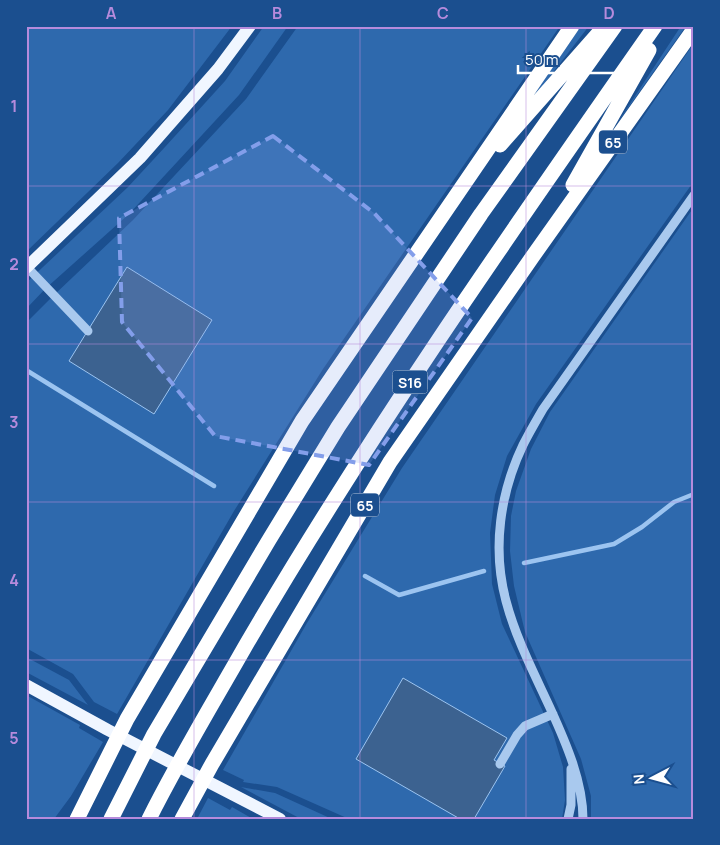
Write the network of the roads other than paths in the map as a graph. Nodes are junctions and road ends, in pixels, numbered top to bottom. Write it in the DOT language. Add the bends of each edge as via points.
graph roads {
  1 [pos="250,26"];
  2 [pos="572,26"];
  3 [pos="605,26"];
  4 [pos="615,26"];
  5 [pos="655,26"];
  6 [pos="662,26"];
  7 [pos="694,29"];
  8 [pos="694,195"];
  9 [pos="454,197"];
  10 [pos="533,256"];
  11 [pos="27,267"];
  12 [pos="88,331"];
  13 [pos="26,684"];
  14 [pos="553,714"];
  15 [pos="572,761"];
  16 [pos="500,764"];
  17 [pos="93,786"];
  18 [pos="70,819"];
  19 [pos="77,819"];
  20 [pos="111,819"];
  21 [pos="149,819"];
  22 [pos="182,819"];
  23 [pos="280,819"];
  24 [pos="568,819"];
  25 [pos="583,819"];
  1 -- 11 [label="main road" via="218,69 140,158"];
  2 -- 9 [label="highway"];
  3 -- 9 [label="highway"];
  4 -- 20 [label="highway, S16" via="481,214 338,427 154,734"];
  5 -- 21 [label="highway, S16" via="373,437 296,559 185,750"];
  6 -- 10 [label="highway"];
  7 -- 10 [label="highway, 65"];
  8 -- 14 [label="lane" via="543,409 510,476 500,516 500,562 506,600 517,636"];
  9 -- 17 [label="highway" via="302,421 127,719"];
  10 -- 22 [label="highway, 65" via="390,462"];
  11 -- 12 [label="lane"];
  13 -- 23 [label="main road"];
  14 -- 15 [label="lane"];
  14 -- 16 [label="lane" via="525,726"];
  15 -- 24 [label="lane"];
  15 -- 25 [label="lane"];
  17 -- 18 [label="highway"];
  17 -- 19 [label="highway"];
}
